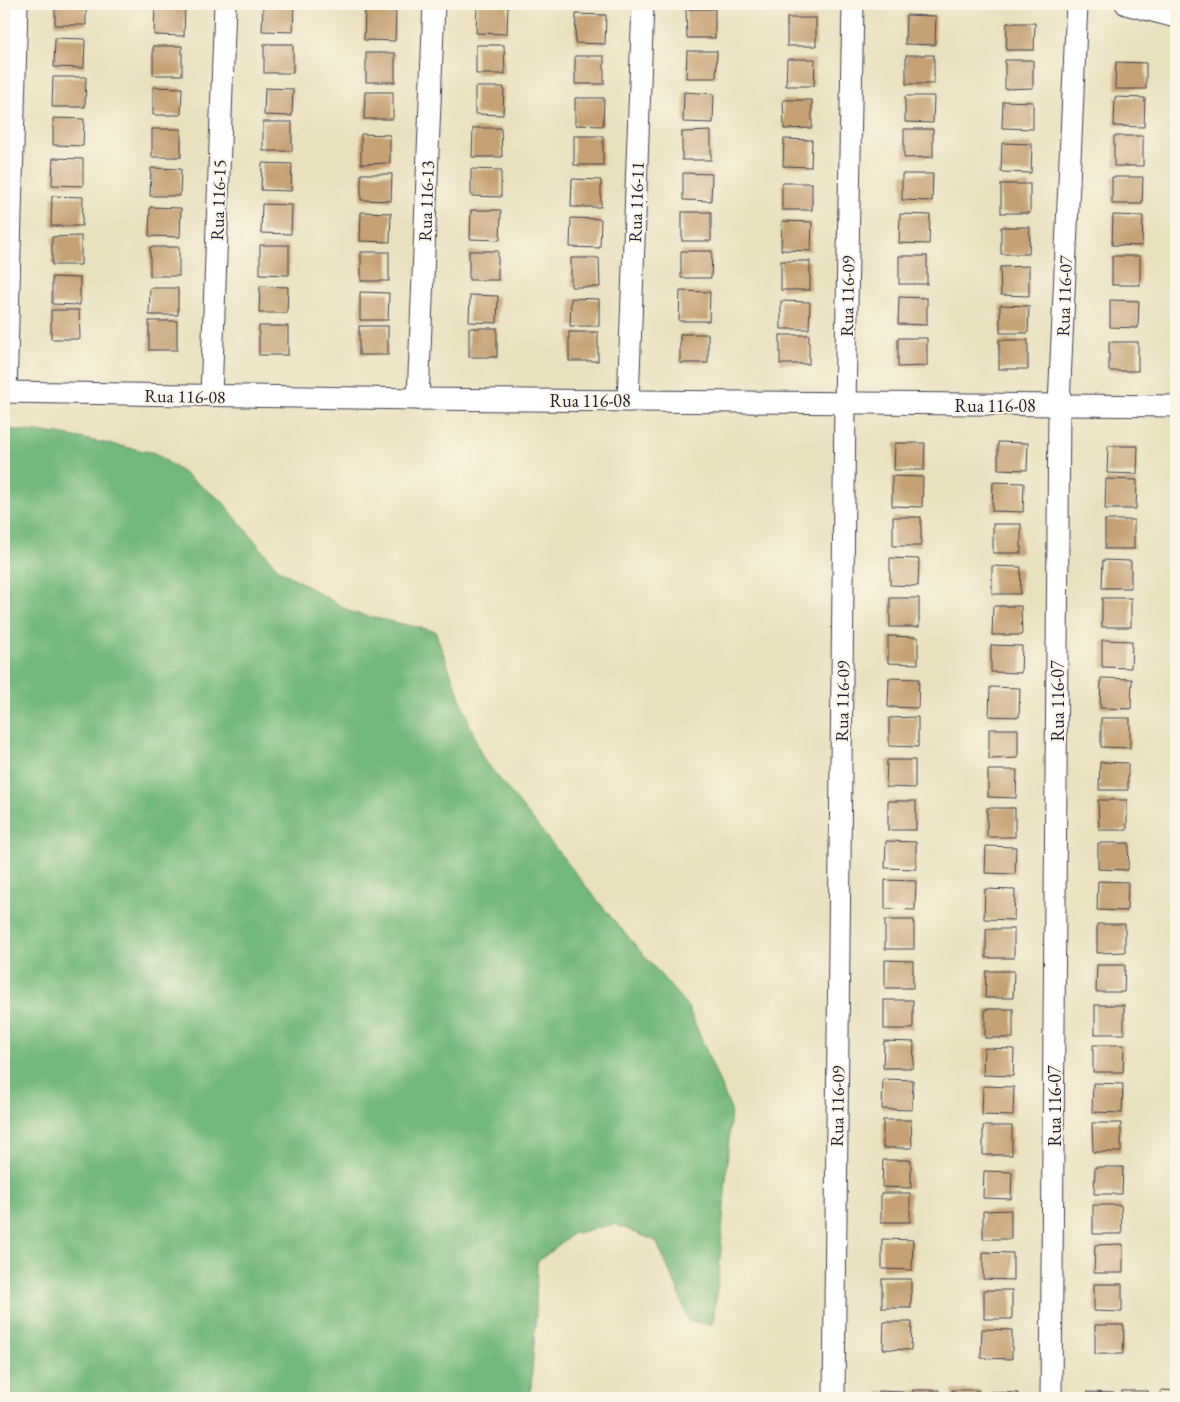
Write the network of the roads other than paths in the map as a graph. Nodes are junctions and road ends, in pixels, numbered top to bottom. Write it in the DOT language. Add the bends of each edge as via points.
graph roads {
  1 [pos="17,4"];
  2 [pos="225,4"];
  3 [pos="434,4"];
  4 [pos="643,4"];
  5 [pos="853,4"];
  6 [pos="1077,4"];
  7 [pos="1126,4"];
  8 [pos="1176,17"];
  9 [pos="5,392"];
  10 [pos="211,396"];
  11 [pos="418,399"];
  12 [pos="628,401"];
  13 [pos="845,404"];
  14 [pos="1059,405"];
  15 [pos="1176,406"];
  16 [pos="834,1398"];
  17 [pos="1051,1398"];
  1 -- 9 [label="street"];
  2 -- 10 [label="street, Rua 116-15"];
  3 -- 11 [label="street, Rua 116-13"];
  4 -- 12 [label="street, Rua 116-11"];
  5 -- 13 [label="street, Rua 116-09"];
  6 -- 14 [label="street, Rua 116-07"];
  7 -- 8 [label="street"];
  9 -- 10 [label="street, Rua 116-08"];
  10 -- 11 [label="street, Rua 116-08"];
  11 -- 12 [label="street, Rua 116-08"];
  12 -- 13 [label="street, Rua 116-08"];
  13 -- 14 [label="street, Rua 116-08"];
  13 -- 16 [label="street, Rua 116-09"];
  14 -- 15 [label="street, Rua 116-08"];
  14 -- 17 [label="street, Rua 116-07"];
}
